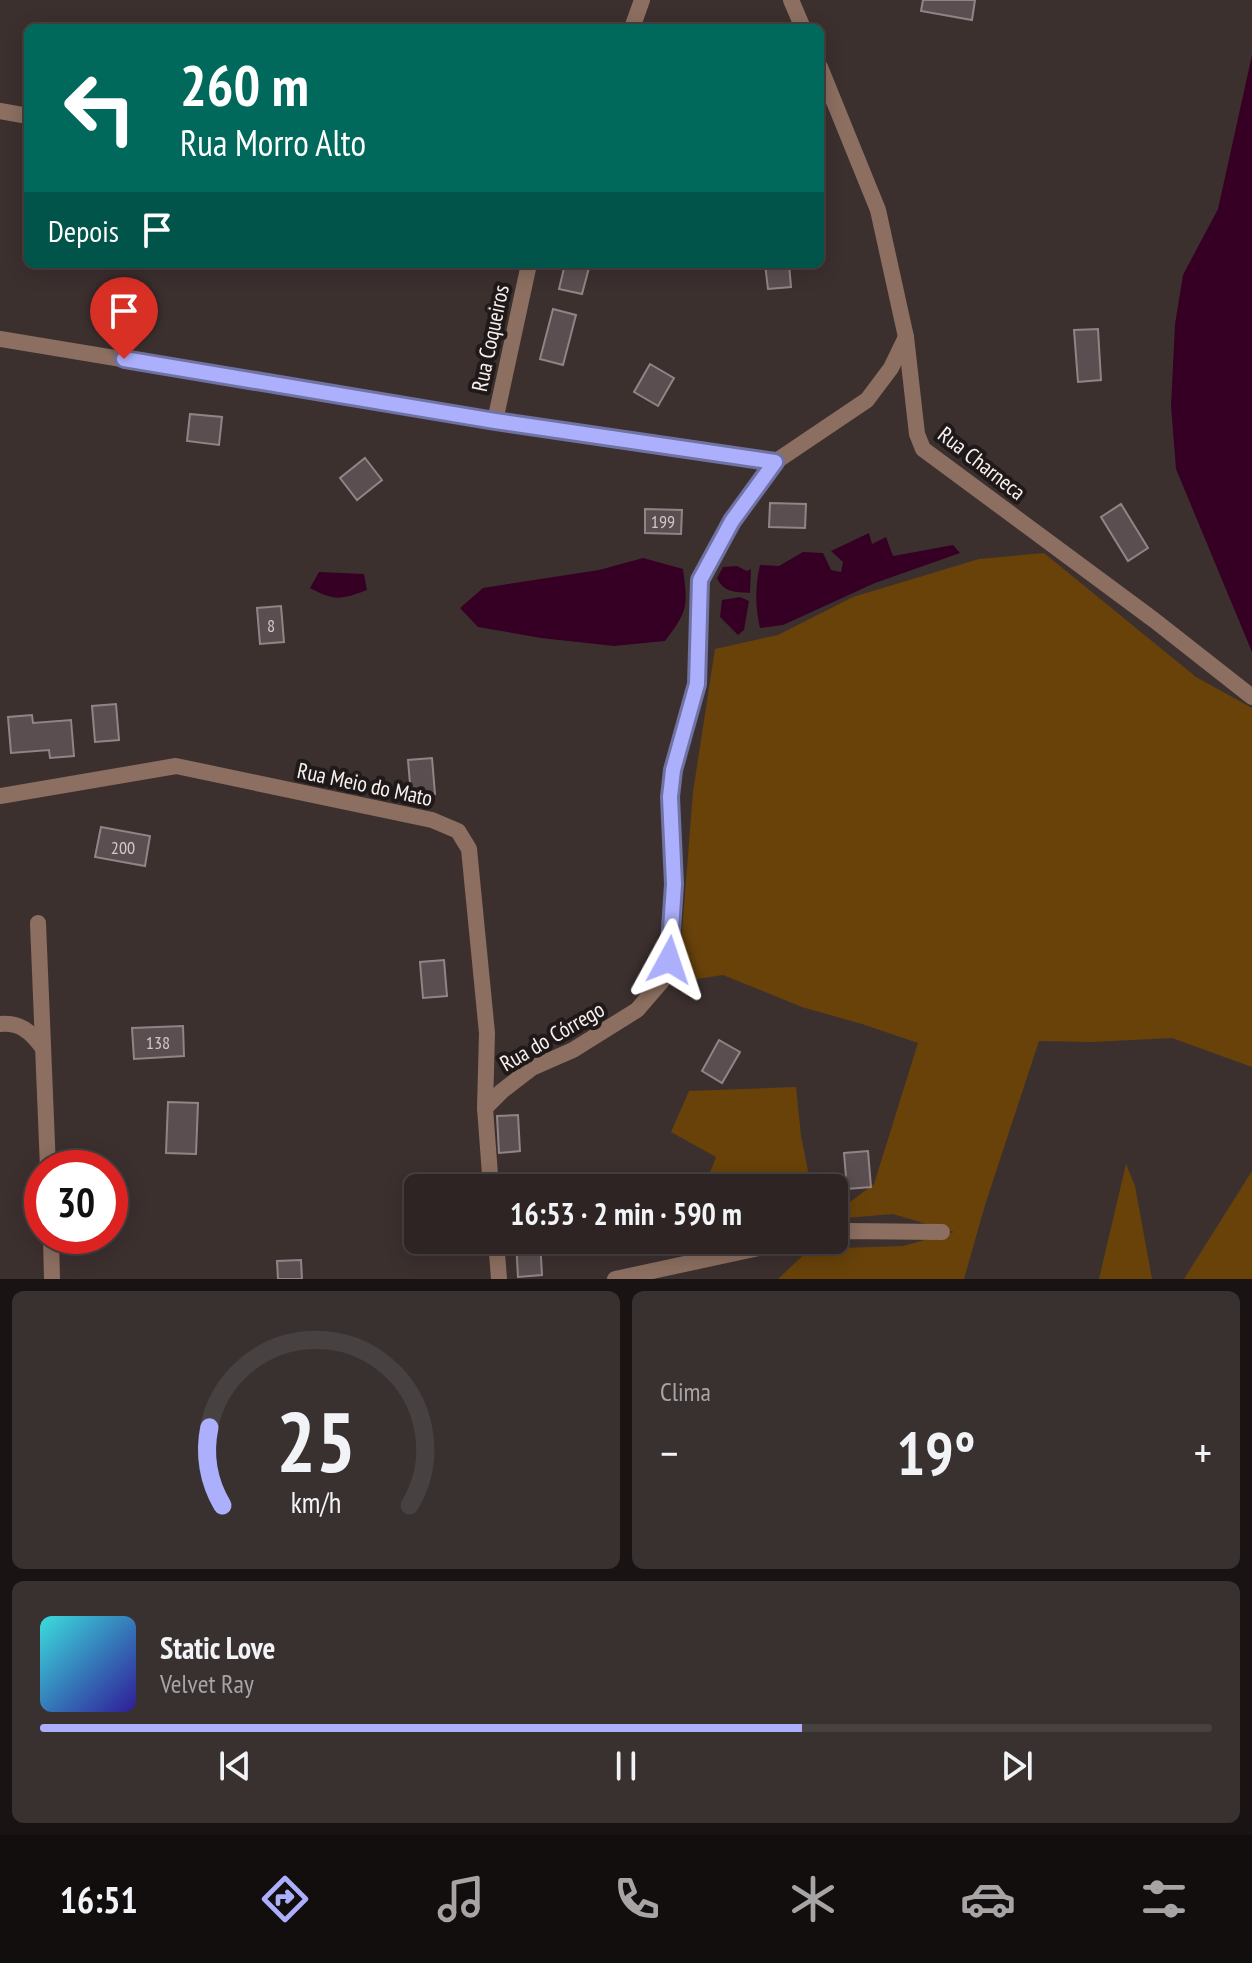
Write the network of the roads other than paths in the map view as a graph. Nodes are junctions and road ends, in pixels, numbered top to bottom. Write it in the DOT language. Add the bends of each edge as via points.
graph roads {
  1 [pos="642,0"];
  2 [pos="791,0"];
  3 [pos="633,24"];
  4 [pos="801,24"];
  5 [pos="824,77"];
  6 [pos="0,111"];
  7 [pos="24,115"];
  8 [pos="528,268"];
  9 [pos="906,337"];
  10 [pos="0,339"];
  11 [pos="495,421"];
  12 [pos="775,462"];
  13 [pos="1252,697"];
  14 [pos="0,796"];
  15 [pos="38,923"];
  16 [pos="0,1024"];
  17 [pos="43,1048"];
  18 [pos="485,1108"];
  19 [pos="47,1150"];
  20 [pos="490,1174"];
  21 [pos="848,1231"];
  22 [pos="942,1232"];
  23 [pos="51,1254"];
  24 [pos="497,1254"];
  25 [pos="731,1254"];
  26 [pos="52,1279"];
  27 [pos="499,1279"];
  28 [pos="615,1279"];
  1 -- 3 [label="street"];
  2 -- 4 [label="street"];
  5 -- 9 [label="street, Rua Charneca" via="878,210"];
  6 -- 7 [label="street"];
  8 -- 11 [label="street, Rua Coqueiros"];
  9 -- 12 [label="street, Rua do Córrego" via="867,400"];
  9 -- 13 [label="street, Rua Charneca" via="923,449"];
  10 -- 11 [label="street"];
  11 -- 12 [label="street"];
  12 -- 18 [label="street, Rua do Córrego" via="732,521 700,580 697,684 670,797 674,884 669,960 662,981 630,1016 532,1068"];
  14 -- 18 [label="street, Rua Meio do Mato" via="176,766 432,820 458,831 469,849 486,1018"];
  15 -- 17 [label="street"];
  16 -- 17 [label="street" via="31,1032"];
  17 -- 19 [label="street"];
  18 -- 20 [label="street, Rua Meio do Mato"];
  21 -- 22 [label="street"];
  23 -- 26 [label="street"];
  24 -- 27 [label="street"];
  25 -- 28 [label="street"];
}
